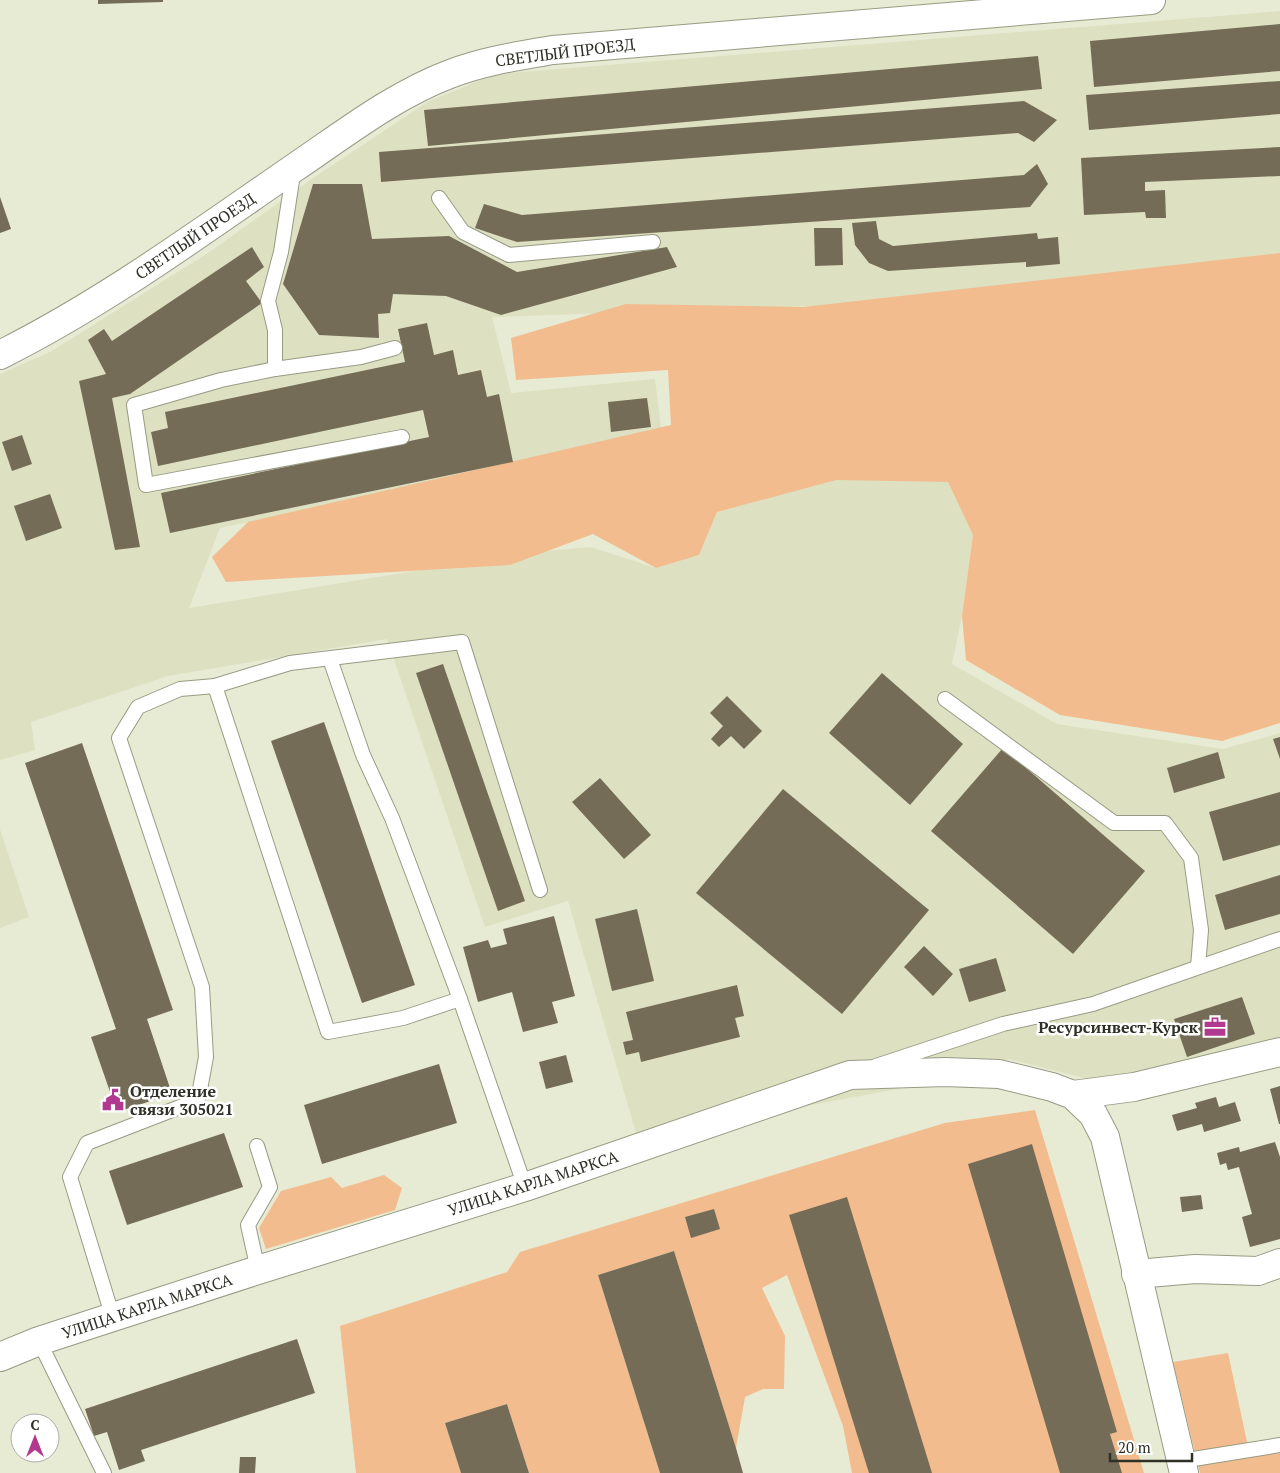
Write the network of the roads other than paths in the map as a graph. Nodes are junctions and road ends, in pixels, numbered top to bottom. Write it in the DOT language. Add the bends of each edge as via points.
graph roads {
  1 [pos="1151,0"];
  2 [pos="294,168"];
  3 [pos="439,198"];
  4 [pos="653,242"];
  5 [pos="395,348"];
  6 [pos="0,355"];
  7 [pos="275,369"];
  8 [pos="402,436"];
  9 [pos="330,659"];
  10 [pos="215,686"];
  11 [pos="945,699"];
  12 [pos="540,890"];
  13 [pos="1280,939"];
  14 [pos="1198,967"];
  15 [pos="460,999"];
  16 [pos="1280,1052"];
  17 [pos="850,1075"];
  18 [pos="1073,1095"];
  19 [pos="257,1146"];
  20 [pos="525,1187"];
  21 [pos="1280,1263"];
  22 [pos="258,1270"];
  23 [pos="1136,1274"];
  24 [pos="113,1318"];
  25 [pos="39,1341"];
  26 [pos="0,1357"];
  27 [pos="1280,1445"];
  28 [pos="1182,1467"];
  29 [pos="104,1473"];
  1 -- 2 [label="street, СВЕТЛЫЙ ПРОЕЗД" via="553,50 492,60 449,74 405,95"];
  2 -- 6 [label="street, СВЕТЛЫЙ ПРОЕЗД" via="95,304"];
  2 -- 7 [label="lane" via="281,252 268,301 275,330"];
  3 -- 4 [label="lane" via="463,232 509,256"];
  5 -- 7 [label="lane" via="360,357"];
  7 -- 8 [label="lane" via="221,380 134,405 146,486"];
  9 -- 10 [label="lane" via="290,663"];
  9 -- 12 [label="lane" via="462,642"];
  9 -- 15 [label="lane" via="362,755 392,818"];
  10 -- 15 [label="lane" via="328,1032 402,1018"];
  10 -- 24 [label="lane" via="180,689 138,707 119,738 202,987 206,1057 198,1100 87,1143 70,1177"];
  11 -- 14 [label="lane" via="1114,823 1165,823 1191,858 1201,930"];
  13 -- 14 [label="lane"];
  14 -- 17 [label="lane" via="1093,1004 1002,1024"];
  15 -- 20 [label="lane"];
  16 -- 18 [label="street, УЛИЦА КАРЛА МАРКСА" via="1134,1087"];
  17 -- 18 [label="street, УЛИЦА КАРЛА МАРКСА" via="999,1074"];
  17 -- 20 [label="street, УЛИЦА КАРЛА МАРКСА"];
  18 -- 23 [label="street, УЛИЦА КАРЛА МАРКСА" via="1093,1114 1106,1136"];
  19 -- 22 [label="lane" via="270,1187 248,1225"];
  20 -- 22 [label="street, УЛИЦА КАРЛА МАРКСА"];
  21 -- 23 [label="street" via="1258,1271 1195,1269"];
  22 -- 24 [label="street, УЛИЦА КАРЛА МАРКСА"];
  23 -- 28 [label="street, УЛИЦА КАРЛА МАРКСА"];
  24 -- 25 [label="street, УЛИЦА КАРЛА МАРКСА"];
  25 -- 26 [label="street, УЛИЦА КАРЛА МАРКСА"];
  25 -- 29 [label="lane"];
  27 -- 28 [label="lane"];
}
